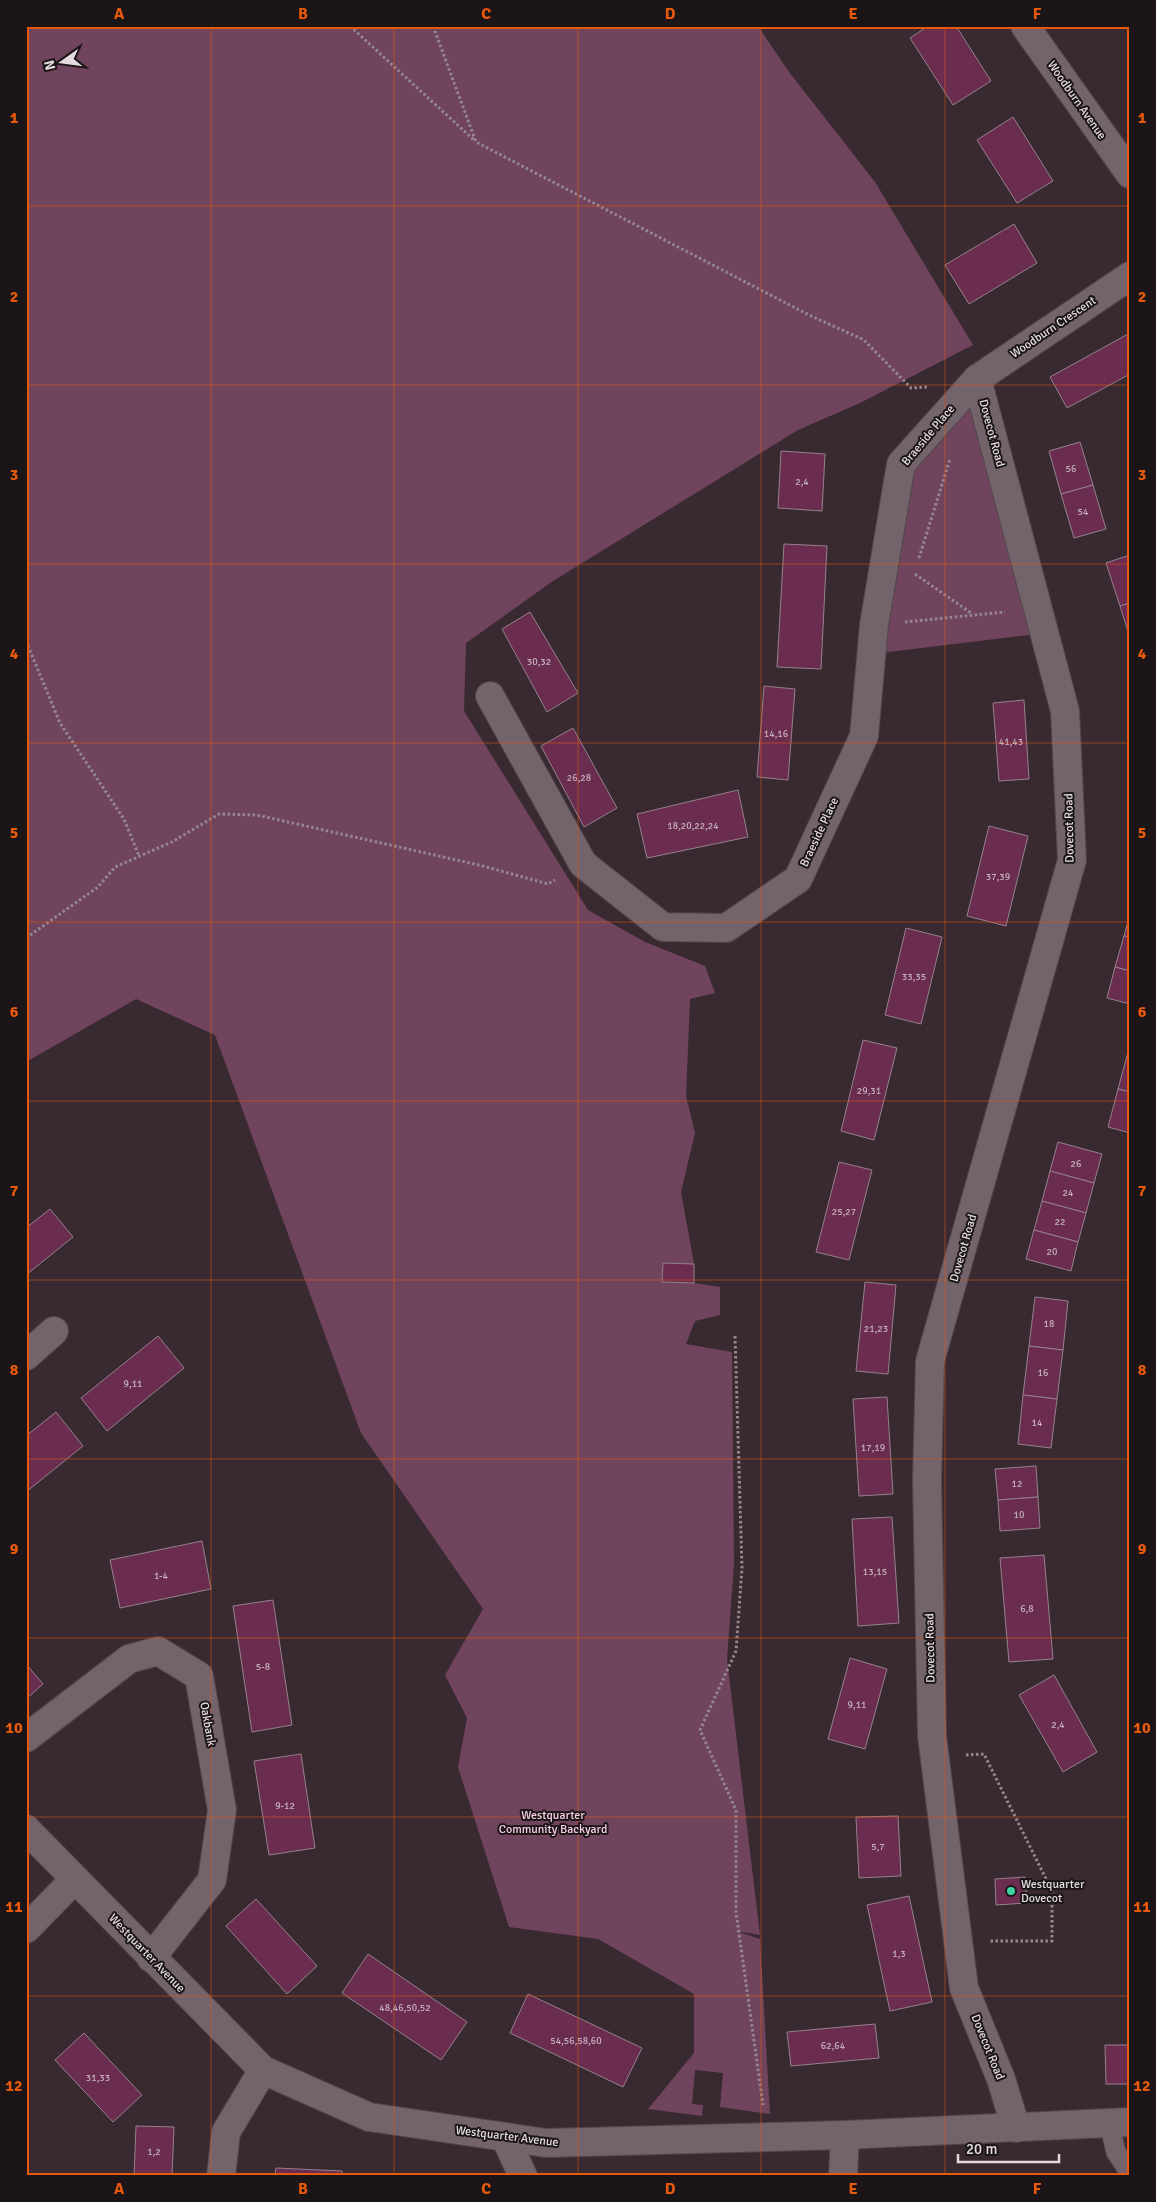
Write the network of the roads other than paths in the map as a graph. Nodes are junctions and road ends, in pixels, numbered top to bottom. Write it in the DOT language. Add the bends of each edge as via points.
graph roads {
  1 [pos="1025,26"];
  2 [pos="1130,174"];
  3 [pos="1130,276"];
  4 [pos="975,381"];
  5 [pos="490,696"];
  6 [pos="54,1331"];
  7 [pos="26,1356"];
  8 [pos="26,1738"];
  9 [pos="26,1829"];
  10 [pos="75,1879"];
  11 [pos="26,1930"];
  12 [pos="151,1958"];
  13 [pos="263,2070"];
  14 [pos="1119,2123"];
  15 [pos="1016,2128"];
  16 [pos="845,2135"];
  17 [pos="505,2137"];
  18 [pos="1130,2173"];
  19 [pos="221,2176"];
  20 [pos="523,2176"];
  21 [pos="843,2176"];
  1 -- 2 [label="street, Woodburn Avenue"];
  3 -- 4 [label="street, Woodburn Crescent"];
  4 -- 5 [label="street, Braeside Place" via="901,464 874,625 864,736 798,879 726,928 662,927 583,864"];
  4 -- 15 [label="street, Dovecot Road" via="1066,711 1072,860 930,1361 927,1481 932,1736 964,1988 1001,2079"];
  6 -- 7 [label="street"];
  8 -- 12 [label="street, Oakbank" via="129,1658 158,1651 199,1676 222,1810 212,1880"];
  9 -- 10 [label="street, Westquarter Avenue"];
  10 -- 11 [label="street"];
  10 -- 12 [label="street, Westquarter Avenue"];
  12 -- 13 [label="street, Westquarter Avenue"];
  13 -- 17 [label="street, Westquarter Avenue" via="369,2117"];
  13 -- 19 [label="street" via="226,2132"];
  14 -- 15 [label="street, Westquarter Avenue"];
  14 -- 18 [label="lane" via="1116,2152"];
  15 -- 16 [label="street, Westquarter Avenue"];
  16 -- 17 [label="street, Westquarter Avenue" via="546,2143"];
  16 -- 21 [label="street"];
  17 -- 20 [label="street"];
}
